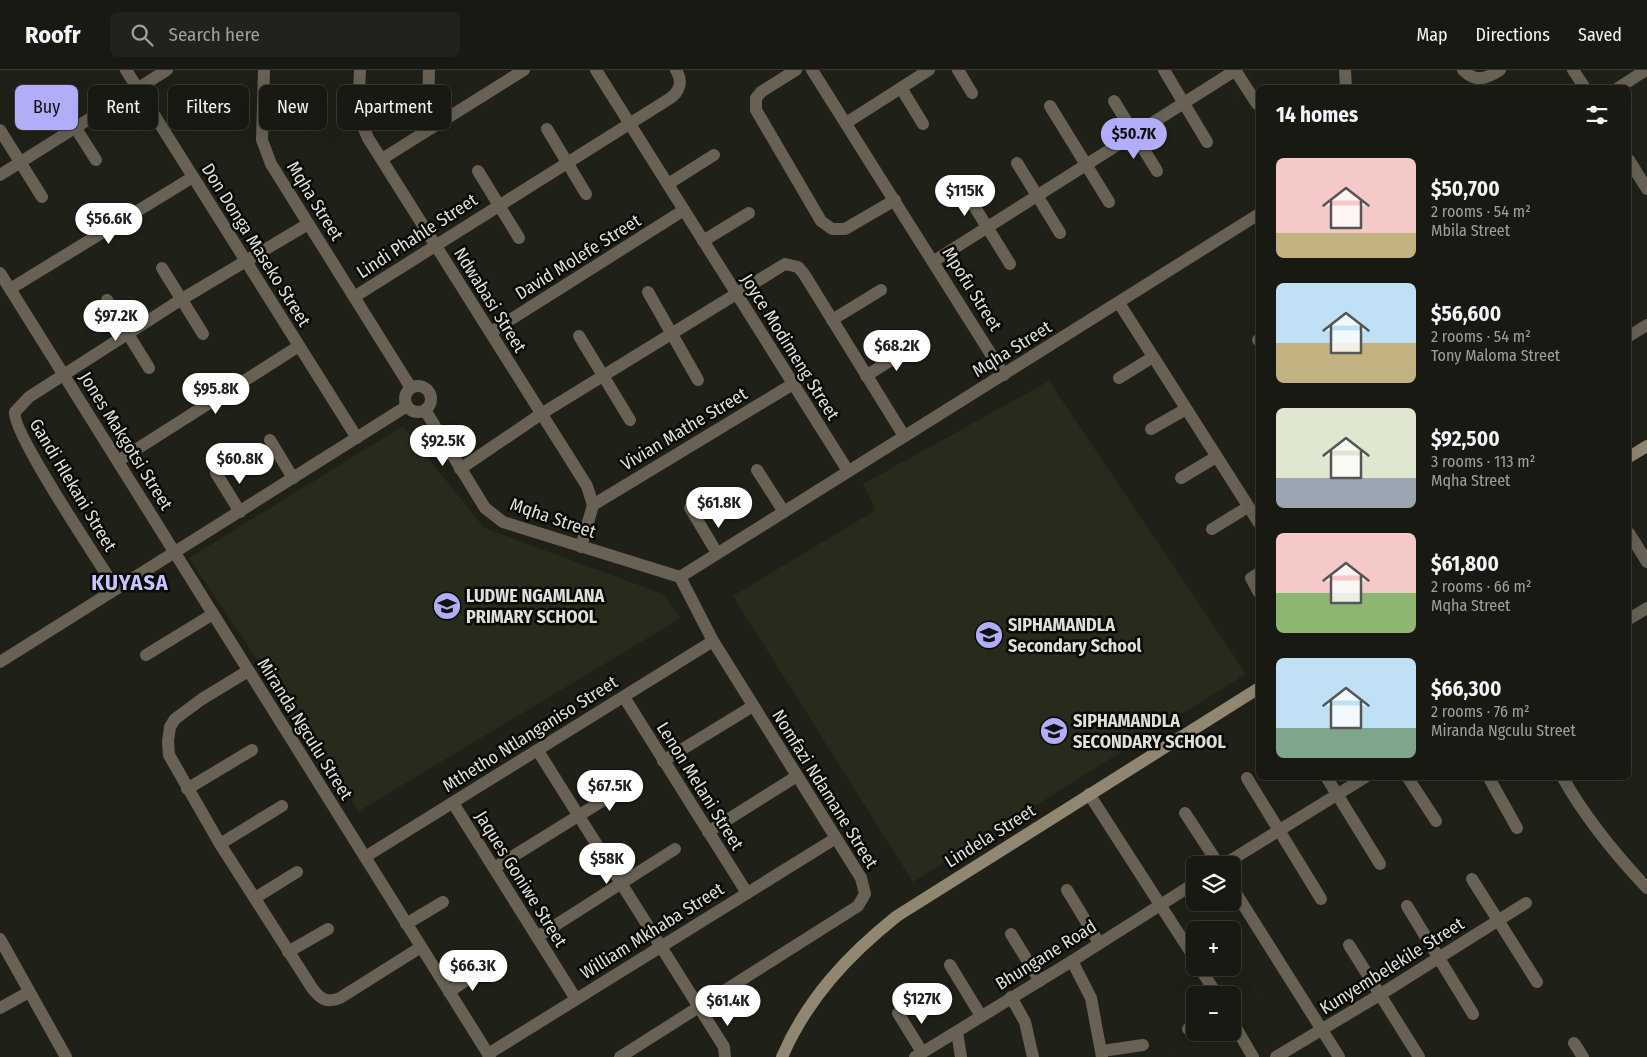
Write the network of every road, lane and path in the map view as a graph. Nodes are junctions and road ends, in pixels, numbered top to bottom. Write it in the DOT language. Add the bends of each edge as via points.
graph roads {
  1 [pos="126,70"];
  2 [pos="167,70"];
  3 [pos="264,70"];
  4 [pos="360,70"];
  5 [pos="429,70"];
  6 [pos="524,70"];
  7 [pos="596,70"];
  8 [pos="676,70"];
  9 [pos="796,70"];
  10 [pos="812,70"];
  11 [pos="929,70"];
  12 [pos="958,70"];
  13 [pos="1164,70"];
  14 [pos="1236,70"];
  15 [pos="1345,70"];
  16 [pos="1463,70"];
  17 [pos="1500,70"];
  18 [pos="1573,70"];
  19 [pos="1646,70"];
  20 [pos="135,85"];
  21 [pos="142,85"];
  22 [pos="429,85"];
  23 [pos="1346,85"];
  24 [pos="1583,85"];
  25 [pos="1623,85"];
  26 [pos="901,88"];
  27 [pos="972,94"];
  28 [pos="1114,101"];
  29 [pos="1256,102"];
  30 [pos="1184,103"];
  31 [pos="1050,106"];
  32 [pos="451,116"];
  33 [pos="158,121"];
  34 [pos="630,123"];
  35 [pos="846,123"];
  36 [pos="923,124"];
  37 [pos="547,129"];
  38 [pos="0,130"];
  39 [pos="70,130"];
  40 [pos="77,130"];
  41 [pos="428,130"];
  42 [pos="1135,134"];
  43 [pos="1207,142"];
  44 [pos="714,154"];
  45 [pos="382,159"];
  46 [pos="96,160"];
  47 [pos="21,162"];
  48 [pos="567,162"];
  49 [pos="1017,163"];
  50 [pos="1631,163"];
  51 [pos="1086,165"];
  52 [pos="478,171"];
  53 [pos="1158,171"];
  54 [pos="0,175"];
  55 [pos="193,177"];
  56 [pos="1645,182"];
  57 [pos="668,184"];
  58 [pos="966,193"];
  59 [pos="586,194"];
  60 [pos="1038,195"];
  61 [pos="42,197"];
  62 [pos="895,200"];
  63 [pos="1109,202"];
  64 [pos="499,204"];
  65 [pos="684,210"];
  66 [pos="749,213"];
  67 [pos="1256,216"];
  68 [pos="308,224"];
  69 [pos="988,227"];
  70 [pos="1060,233"];
  71 [pos="519,238"];
  72 [pos="703,241"];
  73 [pos="436,245"];
  74 [pos="245,260"];
  75 [pos="934,261"];
  76 [pos="1010,264"];
  77 [pos="162,268"];
  78 [pos="0,273"];
  79 [pos="10,289"];
  80 [pos="881,290"];
  81 [pos="648,292"];
  82 [pos="737,294"];
  83 [pos="354,297"];
  84 [pos="182,299"];
  85 [pos="107,300"];
  86 [pos="1119,303"];
  87 [pos="832,320"];
  88 [pos="1647,325"];
  89 [pos="491,332"];
  90 [pos="127,334"];
  91 [pos="203,334"];
  92 [pos="1632,334"];
  93 [pos="672,335"];
  94 [pos="579,336"];
  95 [pos="299,346"];
  96 [pos="913,346"];
  97 [pos="1153,356"];
  98 [pos="149,368"];
  99 [pos="64,375"];
  100 [pos="1004,375"];
  101 [pos="866,376"];
  102 [pos="604,377"];
  103 [pos="1119,378"];
  104 [pos="698,380"];
  105 [pos="793,384"];
  106 [pos="412,388"];
  107 [pos="408,406"];
  108 [pos="1186,409"];
  109 [pos="425,410"];
  110 [pos="541,414"];
  111 [pos="630,420"];
  112 [pos="1151,429"];
  113 [pos="904,436"];
  114 [pos="357,438"];
  115 [pos="270,440"];
  116 [pos="1647,446"];
  117 [pos="1216,456"];
  118 [pos="1631,456"];
  119 [pos="118,461"];
  120 [pos="460,469"];
  121 [pos="757,470"];
  122 [pos="848,471"];
  123 [pos="216,474"];
  124 [pos="293,478"];
  125 [pos="1181,478"];
  126 [pos="592,505"];
  127 [pos="1248,507"];
  128 [pos="690,508"];
  129 [pos="240,512"];
  130 [pos="784,512"];
  131 [pos="1256,519"];
  132 [pos="1212,528"];
  133 [pos="1631,536"];
  134 [pos="581,546"];
  135 [pos="175,552"];
  136 [pos="718,553"];
  137 [pos="1647,562"];
  138 [pos="1256,575"];
  139 [pos="680,577"];
  140 [pos="1256,587"];
  141 [pos="116,589"];
  142 [pos="1647,608"];
  143 [pos="213,614"];
  144 [pos="1631,618"];
  145 [pos="713,641"];
  146 [pos="146,654"];
  147 [pos="0,662"];
  148 [pos="248,671"];
  149 [pos="1256,690"];
  150 [pos="624,697"];
  151 [pos="753,706"];
  152 [pos="252,750"];
  153 [pos="538,751"];
  154 [pos="664,761"];
  155 [pos="798,776"];
  156 [pos="1247,778"];
  157 [pos="1328,780"];
  158 [pos="1361,780"];
  159 [pos="1409,780"];
  160 [pos="1490,780"];
  161 [pos="1564,780"];
  162 [pos="628,785"];
  163 [pos="187,788"];
  164 [pos="1089,794"];
  165 [pos="1338,794"];
  166 [pos="453,803"];
  167 [pos="282,806"];
  168 [pos="1185,813"];
  169 [pos="578,815"];
  170 [pos="1436,821"];
  171 [pos="1517,828"];
  172 [pos="1279,831"];
  173 [pos="708,832"];
  174 [pos="836,838"];
  175 [pos="220,844"];
  176 [pos="675,849"];
  177 [pos="1213,856"];
  178 [pos="1238,856"];
  179 [pos="365,857"];
  180 [pos="1380,864"];
  181 [pos="494,868"];
  182 [pos="297,872"];
  183 [pos="1472,879"];
  184 [pos="622,882"];
  185 [pos="1647,888"];
  186 [pos="1186,889"];
  187 [pos="1067,890"];
  188 [pos="747,893"];
  189 [pos="255,898"];
  190 [pos="1321,900"];
  191 [pos="1241,901"];
  192 [pos="443,902"];
  193 [pos="1526,903"];
  194 [pos="1161,904"];
  195 [pos="1408,906"];
  196 [pos="1498,919"];
  197 [pos="406,924"];
  198 [pos="328,930"];
  199 [pos="1011,934"];
  200 [pos="537,937"];
  201 [pos="0,939"];
  202 [pos="1100,943"];
  203 [pos="1186,944"];
  204 [pos="1349,945"];
  205 [pos="660,946"];
  206 [pos="421,948"];
  207 [pos="288,952"];
  208 [pos="1440,956"];
  209 [pos="1072,961"];
  210 [pos="950,965"];
  211 [pos="482,969"];
  212 [pos="1040,981"];
  213 [pos="1537,982"];
  214 [pos="29,992"];
  215 [pos="449,992"];
  216 [pos="1381,994"];
  217 [pos="1011,997"];
  218 [pos="576,999"];
  219 [pos="699,1007"];
  220 [pos="0,1008"];
  221 [pos="898,1012"];
  222 [pos="1473,1014"];
  223 [pos="981,1016"];
  224 [pos="1322,1031"];
  225 [pos="957,1032"];
  226 [pos="1241,1036"];
  227 [pos="1574,1043"];
  228 [pos="1143,1045"];
  229 [pos="919,1054"];
  230 [pos="1102,1054"];
  231 [pos="489,1056"];
  232 [pos="66,1057"];
  233 [pos="620,1057"];
  234 [pos="725,1057"];
  235 [pos="782,1057"];
  236 [pos="961,1057"];
  237 [pos="1033,1057"];
  238 [pos="1253,1057"];
  239 [pos="1276,1057"];
  240 [pos="1339,1057"];
  241 [pos="1419,1057"];
  242 [pos="1583,1057"];
  1 -- 20 [label="street, Don Donga Maseko Street"];
  2 -- 21 [label="street"];
  3 -- 68 [label="street, Mqha Street" via="262,140 271,164"];
  4 -- 45 [label="street, Ndwabasi Street" via="360,122"];
  5 -- 22 [label="street"];
  6 -- 32 [label="street"];
  7 -- 34 [label="street, Joyce Modimeng Street"];
  8 -- 34 [label="street, Lindi Phahle Street" via="680,81 674,96"];
  9 -- 62 [label="street" via="760,92 756,98 756,110 822,220 832,228 845,229"];
  10 -- 35 [label="street, Mpofu Street"];
  11 -- 26 [label="street"];
  12 -- 27 [label="street"];
  13 -- 30 [label="street"];
  14 -- 29 [label="street"];
  14 -- 30 [label="street"];
  15 -- 23 [label="street"];
  16 -- 17 [label="street" via="1481,80"];
  18 -- 24 [label="street"];
  19 -- 25 [label="street"];
  26 -- 35 [label="street"];
  26 -- 36 [label="street"];
  28 -- 42 [label="street"];
  30 -- 42 [label="street"];
  30 -- 43 [label="street"];
  31 -- 51 [label="street"];
  33 -- 55 [label="street, Don Donga Maseko Street"];
  34 -- 48 [label="street, Lindi Phahle Street"];
  34 -- 57 [label="street, Joyce Modimeng Street"];
  35 -- 62 [label="street, Mpofu Street"];
  37 -- 48 [label="street"];
  38 -- 47 [label="street"];
  39 -- 47 [label="street"];
  40 -- 46 [label="street"];
  41 -- 45 [label="street"];
  42 -- 51 [label="street"];
  42 -- 53 [label="street"];
  44 -- 57 [label="street"];
  45 -- 73 [label="street, Ndwabasi Street"];
  47 -- 54 [label="street"];
  47 -- 61 [label="street"];
  48 -- 59 [label="street"];
  48 -- 64 [label="street, Lindi Phahle Street"];
  49 -- 60 [label="street"];
  50 -- 56 [label="street"];
  51 -- 60 [label="street"];
  51 -- 63 [label="street"];
  52 -- 64 [label="street, Lindi Phahle Street"];
  55 -- 74 [label="street, Don Donga Maseko Street"];
  55 -- 79 [label="street"];
  57 -- 65 [label="street, Joyce Modimeng Street"];
  58 -- 69 [label="street"];
  60 -- 69 [label="street"];
  60 -- 70 [label="street"];
  62 -- 75 [label="street, Mpofu Street"];
  64 -- 71 [label="street, Lindi Phahle Street"];
  64 -- 73 [label="street, Lindi Phahle Street"];
  65 -- 72 [label="street, Joyce Modimeng Street"];
  65 -- 89 [label="street, David Molefe Street"];
  66 -- 72 [label="street"];
  67 -- 86 [label="street, Mqha Street"];
  68 -- 74 [label="street, Gandi Hlekani Street"];
  68 -- 83 [label="street, Mqha Street"];
  69 -- 75 [label="street"];
  69 -- 76 [label="street"];
  72 -- 82 [label="street, Joyce Modimeng Street"];
  73 -- 83 [label="street, Lindi Phahle Street"];
  73 -- 89 [label="street, Ndwabasi Street"];
  74 -- 84 [label="street, Gandi Hlekani Street"];
  74 -- 95 [label="street, Don Donga Maseko Street"];
  75 -- 100 [label="street, Mpofu Street"];
  77 -- 84 [label="street"];
  78 -- 79 [label="street, Jones Makgotsi Street"];
  79 -- 99 [label="street, Jones Makgotsi Street"];
  80 -- 87 [label="street"];
  81 -- 93 [label="street"];
  82 -- 87 [label="street" via="779,267 792,264 804,274"];
  82 -- 93 [label="street"];
  82 -- 105 [label="street, Joyce Modimeng Street"];
  83 -- 106 [label="street, Mqha Street"];
  84 -- 90 [label="street, Gandi Hlekani Street"];
  84 -- 91 [label="street"];
  85 -- 90 [label="street"];
  86 -- 97 [label="street"];
  86 -- 100 [label="street, Mqha Street"];
  87 -- 101 [label="street"];
  88 -- 92 [label="street"];
  89 -- 110 [label="street, Ndwabasi Street"];
  90 -- 98 [label="street"];
  90 -- 99 [label="street, Gandi Hlekani Street"];
  93 -- 102 [label="street"];
  93 -- 104 [label="street"];
  94 -- 102 [label="street"];
  95 -- 114 [label="street, Don Donga Maseko Street"];
  95 -- 119 [label="street"];
  96 -- 101 [label="street"];
  97 -- 103 [label="street"];
  97 -- 108 [label="street"];
  99 -- 119 [label="street, Jones Makgotsi Street"];
  99 -- 141 [label="street, Gandi Hlekani Street" via="23,401 15,412 15,421"];
  100 -- 113 [label="street, Mqha Street"];
  101 -- 113 [label="street"];
  102 -- 110 [label="street"];
  102 -- 111 [label="street"];
  105 -- 122 [label="street, Joyce Modimeng Street"];
  105 -- 126 [label="street, Vivian Mathe Street"];
  106 -- 107 [label="street" via="406,396"];
  106 -- 109 [label="street" via="421,387 429,392 431,402"];
  107 -- 109 [label="street" via="413,411"];
  107 -- 114 [label="street"];
  108 -- 112 [label="street"];
  108 -- 117 [label="street"];
  109 -- 120 [label="street, Mqha Street"];
  110 -- 120 [label="street"];
  110 -- 126 [label="street, Ndwabasi Street" via="587,486"];
  113 -- 122 [label="street, Mqha Street"];
  114 -- 124 [label="street"];
  115 -- 124 [label="street"];
  116 -- 118 [label="street"];
  117 -- 125 [label="street"];
  117 -- 127 [label="street"];
  119 -- 135 [label="street, Jones Makgotsi Street"];
  120 -- 134 [label="street, Mqha Street" via="493,516"];
  121 -- 130 [label="street"];
  122 -- 130 [label="street, Mqha Street"];
  123 -- 129 [label="street"];
  124 -- 129 [label="street"];
  126 -- 134 [label="street"];
  127 -- 131 [label="street"];
  127 -- 132 [label="street"];
  128 -- 136 [label="street"];
  129 -- 135 [label="street"];
  130 -- 136 [label="street, Mqha Street"];
  133 -- 137 [label="street"];
  134 -- 139 [label="street, Mqha Street"];
  135 -- 141 [label="street"];
  135 -- 143 [label="street, Miranda Ngculu Street"];
  136 -- 139 [label="street, Mqha Street"];
  138 -- 140 [label="street" via="1251,578"];
  139 -- 145 [label="street, Nomfazi Ndamane Street"];
  141 -- 147 [label="street"];
  142 -- 144 [label="street"];
  143 -- 146 [label="street"];
  143 -- 148 [label="street, Miranda Ngculu Street"];
  145 -- 150 [label="street, Mthetho Ntlanganiso Street"];
  145 -- 151 [label="street, Nomfazi Ndamane Street"];
  148 -- 163 [label="street" via="181,713 170,727 169,755"];
  148 -- 179 [label="street, Miranda Ngculu Street"];
  149 -- 164 [label="street, Lindela Street"];
  150 -- 153 [label="street, Mthetho Ntlanganiso Street"];
  150 -- 154 [label="street, Lenon Melani Street"];
  151 -- 154 [label="street"];
  151 -- 155 [label="street, Nomfazi Ndamane Street"];
  152 -- 163 [label="street"];
  153 -- 166 [label="street, Mthetho Ntlanganiso Street"];
  153 -- 169 [label="street"];
  154 -- 173 [label="street, Lenon Melani Street"];
  155 -- 173 [label="street"];
  155 -- 174 [label="street, Nomfazi Ndamane Street"];
  156 -- 172 [label="street"];
  157 -- 165 [label="street"];
  158 -- 165 [label="street"];
  159 -- 170 [label="street"];
  160 -- 171 [label="street"];
  161 -- 185 [label="street" via="1579,807"];
  162 -- 169 [label="street"];
  163 -- 175 [label="street"];
  164 -- 194 [label="street"];
  164 -- 235 [label="street, Lindela Street" via="897,916 863,943 834,973 811,1004 790,1037"];
  165 -- 172 [label="street"];
  165 -- 180 [label="street"];
  166 -- 179 [label="street, Mthetho Ntlanganiso Street"];
  166 -- 181 [label="street, Jaques Goniwe Street"];
  167 -- 175 [label="street"];
  168 -- 177 [label="street"];
  169 -- 181 [label="street"];
  169 -- 184 [label="street"];
  172 -- 178 [label="street"];
  172 -- 190 [label="street"];
  173 -- 188 [label="street, Lenon Melani Street"];
  174 -- 188 [label="street, William Mkhaba Street"];
  174 -- 219 [label="street, Nomfazi Ndamane Street" via="865,890 858,906"];
  175 -- 189 [label="street"];
  176 -- 184 [label="street"];
  179 -- 197 [label="street, Miranda Ngculu Street"];
  181 -- 200 [label="street, Jaques Goniwe Street"];
  182 -- 189 [label="street"];
  183 -- 196 [label="street"];
  184 -- 200 [label="street"];
  184 -- 205 [label="street"];
  186 -- 194 [label="street, Bhungane Road"];
  187 -- 202 [label="street"];
  188 -- 205 [label="street, William Mkhaba Street"];
  189 -- 207 [label="street"];
  191 -- 224 [label="street"];
  192 -- 197 [label="street"];
  193 -- 196 [label="street, Kunyembelekile Street"];
  194 -- 202 [label="street, Bhungane Road"];
  194 -- 203 [label="street"];
  195 -- 208 [label="street"];
  196 -- 208 [label="street, Kunyembelekile Street"];
  196 -- 213 [label="street"];
  197 -- 206 [label="street, Miranda Ngculu Street"];
  198 -- 207 [label="street"];
  199 -- 212 [label="street"];
  200 -- 218 [label="street, Jaques Goniwe Street"];
  201 -- 214 [label="street"];
  202 -- 209 [label="street, Bhungane Road"];
  204 -- 216 [label="street"];
  205 -- 218 [label="street, William Mkhaba Street"];
  205 -- 219 [label="street"];
  206 -- 207 [label="street" via="330,1001 316,993"];
  206 -- 215 [label="street, Miranda Ngculu Street"];
  208 -- 216 [label="street, Kunyembelekile Street"];
  208 -- 222 [label="street"];
  209 -- 212 [label="street, Bhungane Road"];
  209 -- 230 [label="street" via="1091,998"];
  210 -- 223 [label="street"];
  211 -- 215 [label="street"];
  212 -- 217 [label="street, Bhungane Road"];
  214 -- 220 [label="street"];
  214 -- 232 [label="street"];
  215 -- 231 [label="street, Miranda Ngculu Street"];
  216 -- 224 [label="street, Kunyembelekile Street"];
  216 -- 241 [label="street"];
  217 -- 223 [label="street, Bhungane Road"];
  217 -- 237 [label="street" via="1025,1022"];
  218 -- 231 [label="street, William Mkhaba Street"];
  219 -- 233 [label="street, Nomfazi Ndamane Street"];
  219 -- 234 [label="street" via="724,1047"];
  221 -- 229 [label="street"];
  223 -- 225 [label="street, Bhungane Road"];
  224 -- 239 [label="street, Kunyembelekile Street"];
  224 -- 240 [label="street"];
  225 -- 229 [label="street, Bhungane Road"];
  225 -- 236 [label="street"];
  226 -- 238 [label="street"];
  227 -- 242 [label="street"];
  228 -- 230 [label="street"];
}
